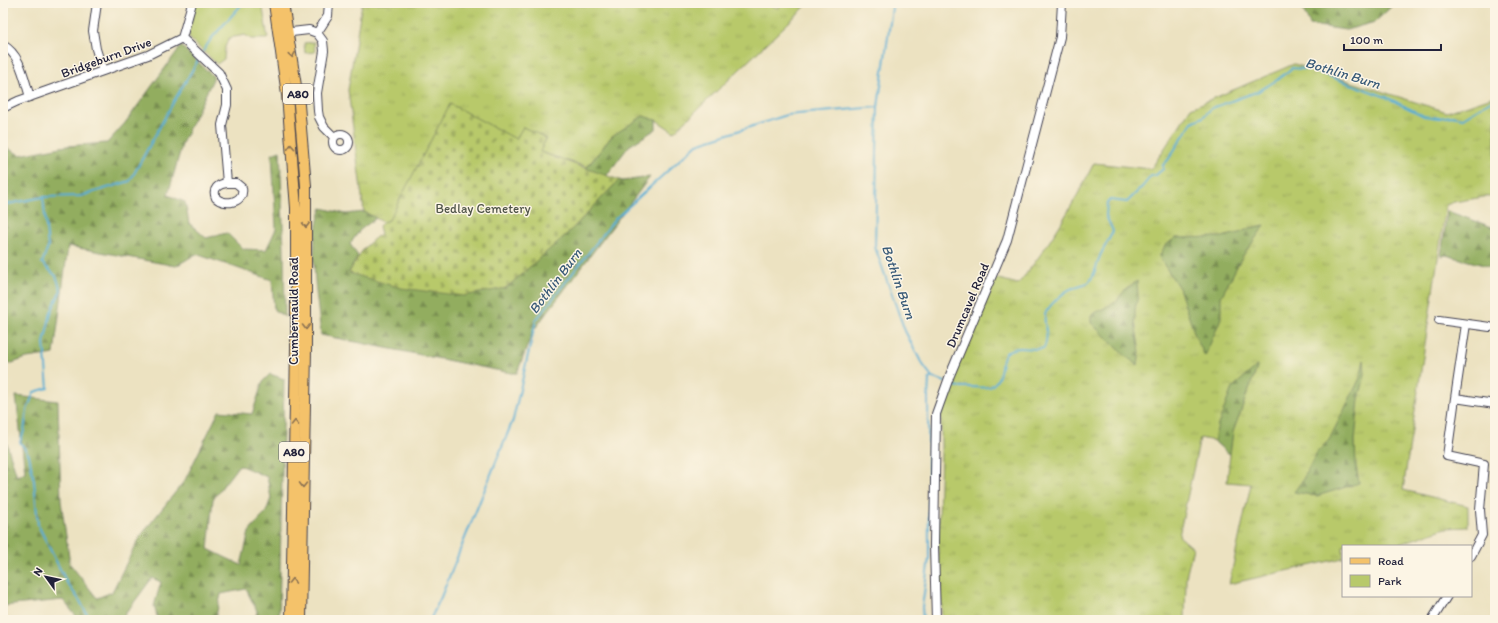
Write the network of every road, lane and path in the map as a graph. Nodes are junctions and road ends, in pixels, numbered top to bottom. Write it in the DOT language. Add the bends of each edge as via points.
graph roads {
  1 [pos="97,3"];
  2 [pos="192,3"];
  3 [pos="274,3"];
  4 [pos="283,3"];
  5 [pos="329,3"];
  6 [pos="1062,3"];
  7 [pos="283,33"];
  8 [pos="318,33"];
  9 [pos="182,38"];
  10 [pos="3,45"];
  11 [pos="103,71"];
  12 [pos="30,97"];
  13 [pos="3,108"];
  14 [pos="334,137"];
  15 [pos="227,183"];
  16 [pos="1439,320"];
  17 [pos="1466,324"];
  18 [pos="1490,328"];
  19 [pos="1455,398"];
  20 [pos="1495,404"];
  21 [pos="1472,554"];
  22 [pos="1446,597"];
  23 [pos="291,620"];
  24 [pos="301,620"];
  25 [pos="936,620"];
  26 [pos="1432,620"];
  1 -- 11 [label="street" via="93,31"];
  2 -- 9 [label="street"];
  3 -- 7 [label="main road, Cumbernauld Road / A80"];
  4 -- 7 [label="main road, Cumbernauld Road / A80"];
  5 -- 8 [label="street" via="328,16"];
  6 -- 25 [label="street, Drumcavel Road" via="1060,38 1007,240 936,414"];
  7 -- 8 [label="street" via="309,30"];
  23 -- 7 [label="main road, Cumbernauld Road / A80, one-way" via="296,348 295,201"];
  7 -- 24 [label="main road, Cumbernauld Road / A80, one-way" via="299,105 305,179"];
  8 -- 14 [label="street" via="324,47 317,93 319,117"];
  9 -- 11 [label="street, Bridgeburn Drive" via="148,55"];
  9 -- 15 [label="street" via="219,73 227,90 227,105 222,125"];
  10 -- 12 [label="street" via="17,58"];
  11 -- 12 [label="street, Bridgeburn Drive"];
  12 -- 13 [label="street, Bridgeburn Drive"];
  16 -- 17 [label="street"];
  17 -- 18 [label="street"];
  17 -- 19 [label="street"];
  19 -- 20 [label="street"];
  19 -- 21 [label="street" via="1447,456 1484,464 1480,510 1482,535"];
  22 -- 26 [label="street"];
}
